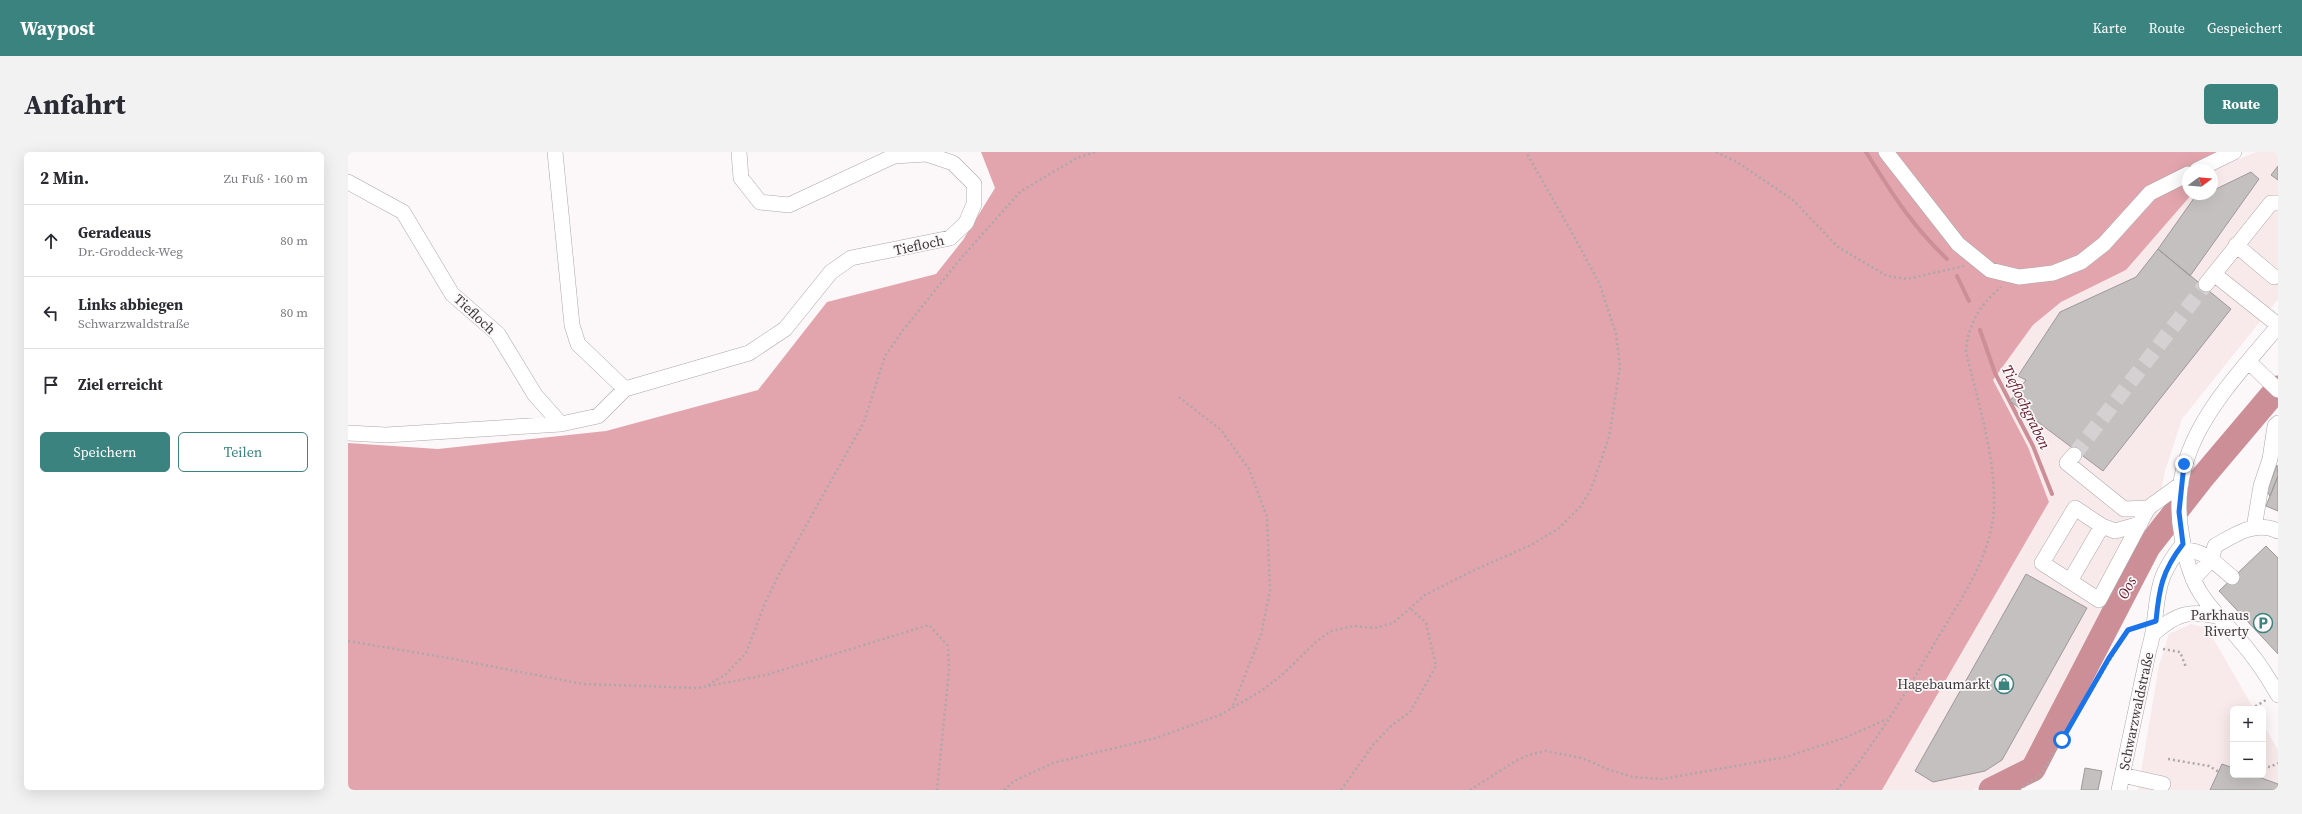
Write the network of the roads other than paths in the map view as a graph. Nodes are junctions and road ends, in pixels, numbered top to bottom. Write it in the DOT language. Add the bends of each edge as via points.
graph roads {
  1 [pos="555,152"];
  2 [pos="739,152"];
  3 [pos="1886,152"];
  4 [pos="2234,152"];
  5 [pos="2209,164"];
  6 [pos="2182,177"];
  7 [pos="348,182"];
  8 [pos="2278,203"];
  9 [pos="2236,245"];
  10 [pos="2274,277"];
  11 [pos="2278,326"];
  12 [pos="2249,362"];
  13 [pos="625,389"];
  14 [pos="2278,390"];
  15 [pos="2278,423"];
  16 [pos="561,424"];
  17 [pos="348,432"];
  18 [pos="2074,455"];
  19 [pos="2180,484"];
  20 [pos="2148,508"];
  21 [pos="2140,524"];
  22 [pos="2102,526"];
  23 [pos="2254,528"];
  24 [pos="2278,531"];
  25 [pos="2183,542"];
  26 [pos="2211,560"];
  27 [pos="2232,577"];
  28 [pos="2193,578"];
  29 [pos="2070,581"];
  30 [pos="2219,617"];
  31 [pos="2155,627"];
  32 [pos="2278,695"];
  33 [pos="2122,775"];
  34 [pos="2163,784"];
  35 [pos="2119,790"];
  1 -- 13 [label="street" via="572,325 578,344"];
  2 -- 13 [label="street, Tiefloch" via="740,178 760,202 789,205 894,156 926,154 953,163 974,184 974,204 966,223 950,238 851,258 831,272 785,329 749,353"];
  3 -- 6 [label="street" via="1958,244 1990,270 2019,277 2053,273 2081,262 2104,244 2150,193"];
  4 -- 5 [label="street"];
  7 -- 16 [label="street, Tiefloch" via="402,212 452,294 498,334 535,395"];
  8 -- 9 [label="street" via="2271,202"];
  9 -- 10 [label="street"];
  9 -- 11 [label="street" via="2210,279"];
  11 -- 12 [label="street"];
  12 -- 14 [label="street"];
  12 -- 19 [label="street" via="2228,385 2198,432 2184,464"];
  13 -- 16 [label="street, Tiefloch" via="598,416"];
  15 -- 23 [label="street" via="2275,426 2270,459 2261,486"];
  16 -- 17 [label="street, Tiefloch" via="386,435"];
  18 -- 20 [label="street" via="2067,463 2124,509"];
  19 -- 20 [label="street"];
  19 -- 25 [label="street" via="2179,512"];
  20 -- 21 [label="street"];
  21 -- 22 [label="street" via="2115,531"];
  21 -- 29 [label="street" via="2099,600"];
  22 -- 29 [label="street"];
  22 -- 29 [label="street" via="2075,508 2042,563"];
  23 -- 24 [label="street" via="2271,528"];
  23 -- 26 [label="street" via="2240,532 2215,546"];
  25 -- 26 [label="street"];
  25 -- 28 [label="street"];
  25 -- 31 [label="street, Schwarzwaldstraße" via="2163,576"];
  26 -- 27 [label="street"];
  26 -- 28 [label="street"];
  28 -- 30 [label="street" via="2207,604"];
  30 -- 31 [label="street, Schwarzwaldstraße" via="2201,612 2180,615"];
  30 -- 32 [label="street" via="2247,649"];
  31 -- 33 [label="street, Schwarzwaldstraße"];
  33 -- 34 [label="street"];
  33 -- 35 [label="street, Schwarzwaldstraße"];
}
